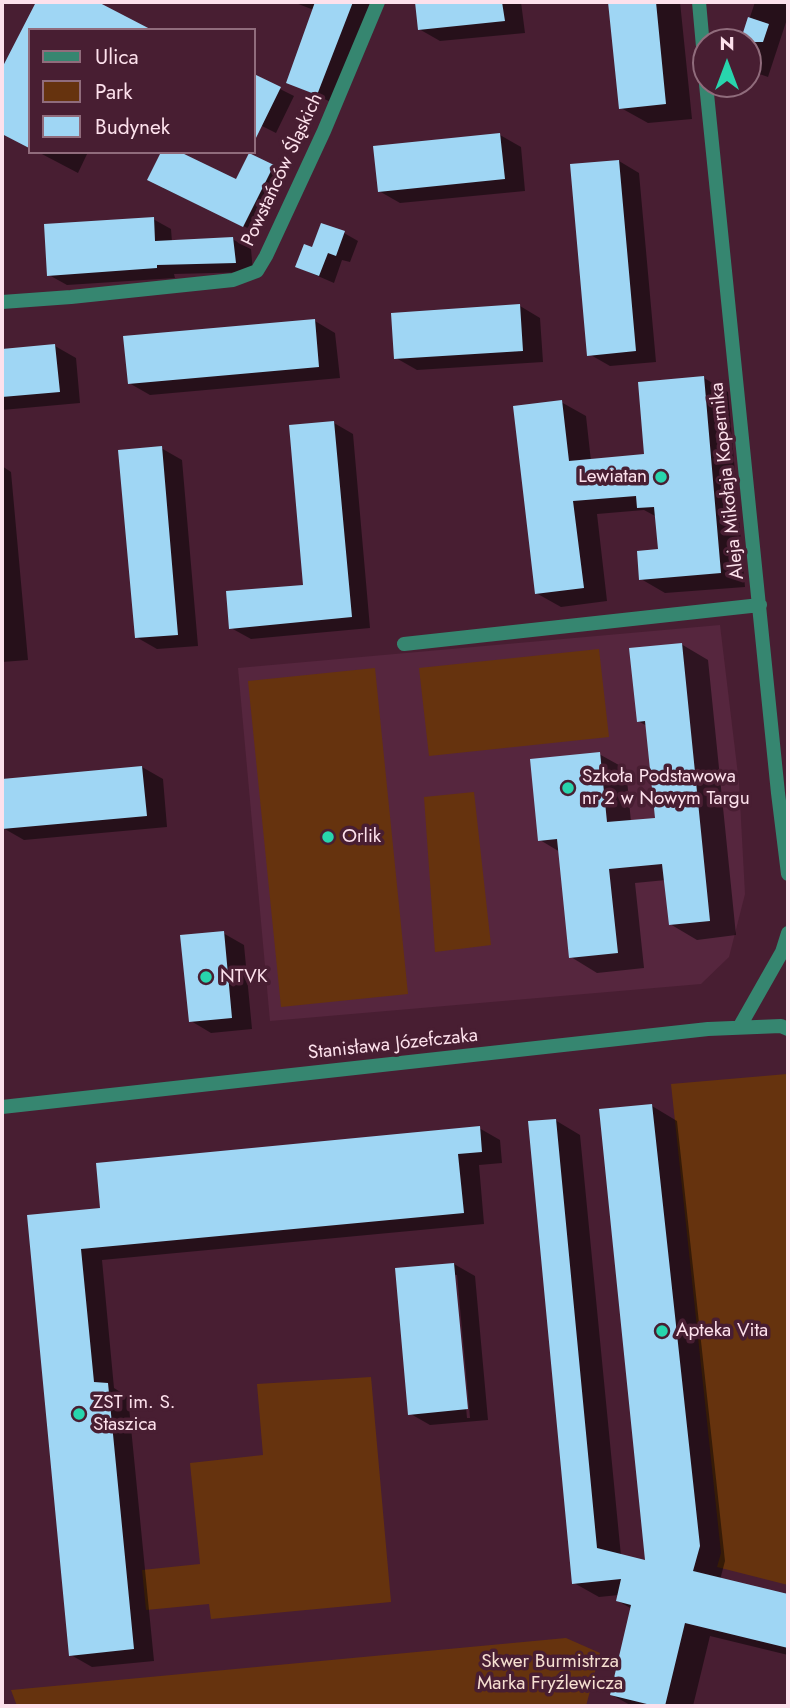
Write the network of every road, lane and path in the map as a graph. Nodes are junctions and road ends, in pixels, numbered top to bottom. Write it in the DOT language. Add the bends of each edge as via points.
graph roads {
  1 [pos="379,2"];
  2 [pos="699,2"];
  3 [pos="701,28"];
  4 [pos="708,98"];
  5 [pos="2,302"];
  6 [pos="760,605"];
  7 [pos="404,645"];
  8 [pos="788,874"];
  9 [pos="788,933"];
  10 [pos="740,1026"];
  11 [pos="788,1029"];
  12 [pos="2,1107"];
  1 -- 5 [label="street, Powstańców Śląskich" via="257,271 233,280"];
  2 -- 3 [label="street, Aleja Mikołaja Kopernika"];
  4 -- 6 [label="street, Aleja Mikołaja Kopernika"];
  6 -- 7 [label="street"];
  6 -- 8 [label="street, Aleja Mikołaja Kopernika"];
  9 -- 10 [label="street"];
  10 -- 11 [label="street, Stanisława Józefczaka"];
  10 -- 12 [label="street, Stanisława Józefczaka"];
}
